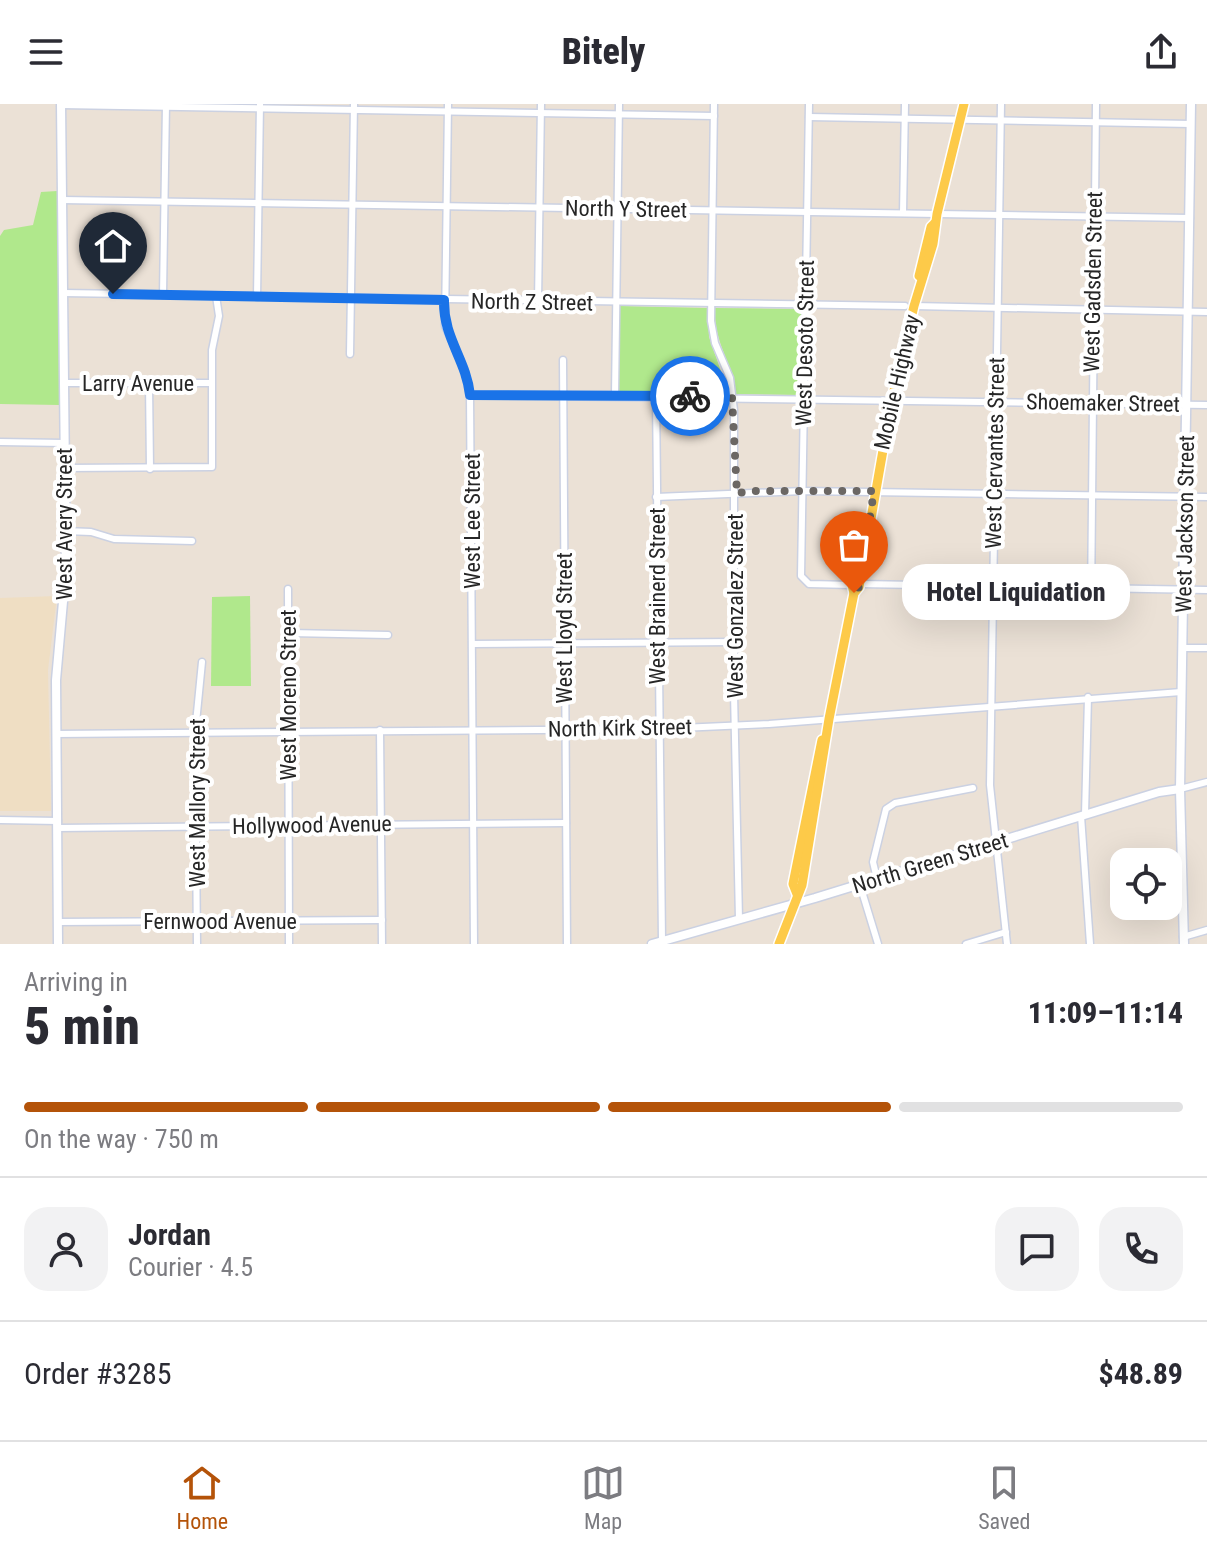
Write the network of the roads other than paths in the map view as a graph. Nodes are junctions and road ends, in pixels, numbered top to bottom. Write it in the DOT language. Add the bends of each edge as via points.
graph roads {
  1 [pos="541,104"];
  2 [pos="619,104"];
  3 [pos="714,104"];
  4 [pos="809,104"];
  5 [pos="905,104"];
  6 [pos="964,104"];
  7 [pos="1001,104"];
  8 [pos="1096,104"];
  9 [pos="1191,104"];
  10 [pos="61,105"];
  11 [pos="166,106"];
  12 [pos="260,106"];
  13 [pos="354,107"];
  14 [pos="448,108"];
  15 [pos="541,113"];
  16 [pos="619,114"];
  17 [pos="714,116"];
  18 [pos="809,117"];
  19 [pos="904,119"];
  20 [pos="961,119"];
  21 [pos="1001,120"];
  22 [pos="1096,122"];
  23 [pos="1191,124"];
  24 [pos="62,200"];
  25 [pos="164,201"];
  26 [pos="258,202"];
  27 [pos="352,205"];
  28 [pos="446,206"];
  29 [pos="540,208"];
  30 [pos="617,209"];
  31 [pos="713,210"];
  32 [pos="807,212"];
  33 [pos="903,213"];
  34 [pos="999,215"];
  35 [pos="1094,216"];
  36 [pos="936,218"];
  37 [pos="1190,218"];
  38 [pos="63,293"];
  39 [pos="163,295"];
  40 [pos="216,296"];
  41 [pos="257,297"];
  42 [pos="352,299"];
  43 [pos="444,300"];
  44 [pos="538,302"];
  45 [pos="616,303"];
  46 [pos="711,305"];
  47 [pos="806,306"];
  48 [pos="909,306"];
  49 [pos="997,309"];
  50 [pos="1093,310"];
  51 [pos="1188,312"];
  52 [pos="1207,312"];
  53 [pos="350,354"];
  54 [pos="563,360"];
  55 [pos="64,383"];
  56 [pos="211,383"];
  57 [pos="149,384"];
  58 [pos="470,395"];
  59 [pos="563,395"];
  60 [pos="615,395"];
  61 [pos="656,396"];
  62 [pos="732,397"];
  63 [pos="804,398"];
  64 [pos="892,399"];
  65 [pos="995,400"];
  66 [pos="1091,403"];
  67 [pos="1187,405"];
  68 [pos="1207,405"];
  69 [pos="0,442"];
  70 [pos="64,443"];
  71 [pos="65,468"];
  72 [pos="150,469"];
  73 [pos="803,491"];
  74 [pos="874,491"];
  75 [pos="737,494"];
  76 [pos="994,494"];
  77 [pos="1090,495"];
  78 [pos="656,497"];
  79 [pos="1185,497"];
  80 [pos="1207,497"];
  81 [pos="65,531"];
  82 [pos="192,541"];
  83 [pos="993,587"];
  84 [pos="855,588"];
  85 [pos="1088,588"];
  86 [pos="288,589"];
  87 [pos="1184,590"];
  88 [pos="1207,590"];
  89 [pos="1091,603"];
  90 [pos="290,633"];
  91 [pos="388,635"];
  92 [pos="735,642"];
  93 [pos="657,643"];
  94 [pos="473,644"];
  95 [pos="564,644"];
  96 [pos="1183,648"];
  97 [pos="1207,648"];
  98 [pos="202,662"];
  99 [pos="1181,692"];
  100 [pos="1088,697"];
  101 [pos="991,706"];
  102 [pos="828,723"];
  103 [pos="735,726"];
  104 [pos="473,729"];
  105 [pos="658,729"];
  106 [pos="380,730"];
  107 [pos="565,730"];
  108 [pos="288,732"];
  109 [pos="195,733"];
  110 [pos="56,734"];
  111 [pos="1207,782"];
  112 [pos="973,788"];
  113 [pos="1180,789"];
  114 [pos="1083,816"];
  115 [pos="0,820"];
  116 [pos="566,823"];
  117 [pos="58,824"];
  118 [pos="473,824"];
  119 [pos="288,825"];
  120 [pos="381,825"];
  121 [pos="196,826"];
  122 [pos="994,843"];
  123 [pos="877,879"];
  124 [pos="860,885"];
  125 [pos="795,899"];
  126 [pos="739,919"];
  127 [pos="196,920"];
  128 [pos="289,920"];
  129 [pos="382,920"];
  130 [pos="58,922"];
  131 [pos="1207,930"];
  132 [pos="1006,932"];
  133 [pos="1183,941"];
  134 [pos="657,942"];
  135 [pos="58,944"];
  136 [pos="197,944"];
  137 [pos="289,944"];
  138 [pos="382,944"];
  139 [pos="474,944"];
  140 [pos="567,944"];
  141 [pos="779,944"];
  142 [pos="878,944"];
  143 [pos="966,944"];
  144 [pos="1007,944"];
  145 [pos="1090,944"];
  1 -- 15 [label="street"];
  2 -- 16 [label="street"];
  3 -- 17 [label="street, West Gonzalez Street"];
  4 -- 18 [label="street, West Desoto Street"];
  5 -- 19 [label="street"];
  6 -- 20 [label="main road, Mobile Highway"];
  7 -- 21 [label="street, West Cervantes Street"];
  8 -- 22 [label="street, West Gadsden Street"];
  9 -- 23 [label="street, West Jackson Street"];
  10 -- 11 [label="street"];
  10 -- 24 [label="street, West Avery Street"];
  11 -- 12 [label="street"];
  11 -- 25 [label="street"];
  12 -- 13 [label="street"];
  12 -- 26 [label="street"];
  13 -- 14 [label="street"];
  13 -- 27 [label="street"];
  14 -- 15 [label="street"];
  14 -- 28 [label="street, West Lee Street"];
  15 -- 16 [label="street"];
  15 -- 29 [label="street"];
  16 -- 17 [label="street"];
  16 -- 30 [label="street"];
  17 -- 31 [label="street, West Gonzalez Street"];
  18 -- 19 [label="street"];
  18 -- 32 [label="street, West Desoto Street"];
  19 -- 20 [label="street"];
  19 -- 33 [label="street"];
  20 -- 21 [label="street"];
  20 -- 36 [label="main road, Mobile Highway"];
  21 -- 22 [label="street"];
  21 -- 34 [label="street, West Cervantes Street"];
  22 -- 23 [label="street"];
  22 -- 35 [label="street, West Gadsden Street"];
  23 -- 37 [label="street, West Jackson Street"];
  24 -- 25 [label="street, North Y Street"];
  24 -- 38 [label="street, West Avery Street"];
  25 -- 26 [label="street, North Y Street"];
  25 -- 39 [label="street"];
  26 -- 27 [label="street, North Y Street"];
  26 -- 41 [label="street"];
  27 -- 28 [label="street, North Y Street"];
  27 -- 42 [label="street"];
  28 -- 29 [label="street, North Y Street"];
  28 -- 43 [label="street, West Lee Street"];
  29 -- 30 [label="street, North Y Street"];
  29 -- 44 [label="street"];
  30 -- 31 [label="street, North Y Street"];
  30 -- 45 [label="street"];
  31 -- 32 [label="street, North Y Street"];
  31 -- 46 [label="street, West Gonzalez Street"];
  32 -- 33 [label="street, North Y Street"];
  32 -- 47 [label="street, West Desoto Street"];
  33 -- 36 [label="street, North Y Street"];
  34 -- 35 [label="street, North Y Street"];
  34 -- 36 [label="street, North Y Street"];
  34 -- 49 [label="street, West Cervantes Street"];
  35 -- 37 [label="street, North Y Street"];
  35 -- 50 [label="street, West Gadsden Street"];
  36 -- 48 [label="main road, Mobile Highway"];
  37 -- 51 [label="street, West Jackson Street"];
  38 -- 39 [label="street, North Z Street"];
  38 -- 55 [label="street, West Avery Street"];
  39 -- 40 [label="street, North Z Street"];
  40 -- 41 [label="street, North Z Street"];
  40 -- 56 [label="street"];
  41 -- 42 [label="street, North Z Street"];
  42 -- 43 [label="street, North Z Street"];
  42 -- 53 [label="street"];
  43 -- 44 [label="street, North Z Street"];
  43 -- 58 [label="street, West Lee Street" via="446,332 464,368"];
  44 -- 45 [label="street, North Z Street"];
  45 -- 46 [label="street, North Z Street"];
  45 -- 60 [label="street"];
  46 -- 47 [label="street, North Z Street"];
  46 -- 62 [label="street, West Gonzalez Street" via="712,336 730,378"];
  47 -- 48 [label="street, North Z Street"];
  47 -- 63 [label="street, West Desoto Street"];
  48 -- 49 [label="street, North Z Street"];
  48 -- 64 [label="main road, Mobile Highway"];
  49 -- 50 [label="street, North Z Street"];
  49 -- 65 [label="street, West Cervantes Street"];
  50 -- 51 [label="street, North Z Street"];
  50 -- 66 [label="street, West Gadsden Street"];
  51 -- 52 [label="street, North Z Street"];
  51 -- 67 [label="street, West Jackson Street"];
  54 -- 59 [label="street, West Lloyd Street"];
  55 -- 57 [label="street, Larry Avenue"];
  55 -- 70 [label="street, West Avery Street"];
  56 -- 57 [label="street, Larry Avenue"];
  56 -- 72 [label="street" via="211,468"];
  57 -- 72 [label="street"];
  58 -- 59 [label="street, Shoemaker Street"];
  58 -- 94 [label="street, West Lee Street"];
  59 -- 60 [label="street, Shoemaker Street"];
  59 -- 95 [label="street, West Lloyd Street"];
  60 -- 61 [label="street, Shoemaker Street"];
  61 -- 62 [label="street, Shoemaker Street"];
  61 -- 78 [label="street, West Brainerd Street"];
  62 -- 63 [label="street, Shoemaker Street"];
  62 -- 75 [label="street, West Gonzalez Street"];
  63 -- 64 [label="street, Shoemaker Street"];
  63 -- 73 [label="street, West Desoto Street"];
  64 -- 65 [label="street, Shoemaker Street"];
  64 -- 74 [label="main road, Mobile Highway"];
  65 -- 66 [label="street, Shoemaker Street"];
  65 -- 76 [label="street, West Cervantes Street"];
  66 -- 67 [label="street, Shoemaker Street"];
  66 -- 77 [label="street, West Gadsden Street"];
  67 -- 68 [label="street, Shoemaker Street"];
  67 -- 79 [label="street, West Jackson Street"];
  69 -- 70 [label="street"];
  70 -- 71 [label="street, West Avery Street"];
  71 -- 72 [label="street"];
  71 -- 81 [label="street, West Avery Street"];
  73 -- 74 [label="street"];
  73 -- 75 [label="street"];
  73 -- 84 [label="street, West Desoto Street" via="803,581"];
  74 -- 76 [label="street"];
  74 -- 84 [label="main road, Mobile Highway"];
  75 -- 78 [label="street"];
  75 -- 92 [label="street, West Gonzalez Street"];
  76 -- 77 [label="street"];
  76 -- 83 [label="street, West Cervantes Street"];
  77 -- 79 [label="street"];
  77 -- 85 [label="street, West Gadsden Street"];
  78 -- 93 [label="street, West Brainerd Street"];
  79 -- 80 [label="street"];
  79 -- 87 [label="street, West Jackson Street"];
  81 -- 82 [label="street" via="114,539"];
  81 -- 110 [label="street, West Avery Street"];
  83 -- 84 [label="street"];
  83 -- 85 [label="street"];
  83 -- 101 [label="street, West Cervantes Street"];
  84 -- 102 [label="main road, Mobile Highway"];
  85 -- 87 [label="street"];
  85 -- 89 [label="street, West Gadsden Street"];
  86 -- 90 [label="street, West Moreno Street"];
  87 -- 88 [label="street"];
  87 -- 96 [label="street, West Jackson Street"];
  90 -- 91 [label="street"];
  90 -- 108 [label="street, West Moreno Street"];
  92 -- 93 [label="street"];
  92 -- 103 [label="street, West Gonzalez Street"];
  93 -- 95 [label="street"];
  93 -- 105 [label="street, West Brainerd Street"];
  94 -- 95 [label="street"];
  94 -- 104 [label="street, West Lee Street"];
  95 -- 107 [label="street, West Lloyd Street"];
  96 -- 97 [label="street"];
  96 -- 99 [label="street, West Jackson Street"];
  98 -- 109 [label="street, West Mallory Street"];
  99 -- 100 [label="street, North Kirk Street"];
  99 -- 113 [label="street, West Jackson Street"];
  100 -- 101 [label="street, North Kirk Street"];
  100 -- 114 [label="street"];
  101 -- 102 [label="street, North Kirk Street"];
  101 -- 122 [label="street, West Cervantes Street"];
  102 -- 103 [label="street, North Kirk Street"];
  102 -- 125 [label="main road, Mobile Highway" via="793,884"];
  103 -- 105 [label="street, North Kirk Street"];
  103 -- 126 [label="street, West Gonzalez Street"];
  104 -- 106 [label="street, North Kirk Street"];
  104 -- 107 [label="street, North Kirk Street"];
  104 -- 118 [label="street, West Lee Street"];
  105 -- 107 [label="street, North Kirk Street"];
  105 -- 134 [label="street, West Brainerd Street"];
  106 -- 108 [label="street, North Kirk Street"];
  106 -- 120 [label="street"];
  107 -- 116 [label="street, West Lloyd Street"];
  108 -- 109 [label="street, North Kirk Street"];
  108 -- 119 [label="street, West Moreno Street"];
  109 -- 110 [label="street, North Kirk Street"];
  109 -- 121 [label="street, West Mallory Street"];
  110 -- 117 [label="street, West Avery Street"];
  111 -- 113 [label="street, North Green Street"];
  112 -- 123 [label="street" via="886,809 873,862"];
  113 -- 114 [label="street, North Green Street"];
  113 -- 133 [label="street, West Jackson Street"];
  114 -- 122 [label="street, North Green Street"];
  114 -- 145 [label="street"];
  115 -- 117 [label="street, Hollywood Avenue"];
  116 -- 118 [label="street, Hollywood Avenue"];
  116 -- 140 [label="street, West Lloyd Street"];
  117 -- 121 [label="street, Hollywood Avenue"];
  117 -- 130 [label="street, West Avery Street"];
  118 -- 120 [label="street, Hollywood Avenue"];
  118 -- 139 [label="street, West Lee Street"];
  119 -- 120 [label="street, Hollywood Avenue"];
  119 -- 121 [label="street, Hollywood Avenue"];
  119 -- 128 [label="street, West Moreno Street"];
  120 -- 129 [label="street"];
  121 -- 127 [label="street, West Mallory Street"];
  122 -- 123 [label="street, North Green Street"];
  122 -- 132 [label="street, West Cervantes Street"];
  123 -- 124 [label="street, North Green Street"];
  124 -- 125 [label="street, North Green Street"];
  124 -- 142 [label="street"];
  125 -- 126 [label="street, North Green Street"];
  125 -- 141 [label="main road, Mobile Highway"];
  126 -- 134 [label="street, North Green Street"];
  127 -- 128 [label="street, Fernwood Avenue"];
  127 -- 130 [label="street, Fernwood Avenue"];
  127 -- 136 [label="street, West Mallory Street"];
  128 -- 129 [label="street, Fernwood Avenue"];
  128 -- 137 [label="street, West Moreno Street"];
  129 -- 138 [label="street"];
  130 -- 135 [label="street, West Avery Street"];
  131 -- 133 [label="street"];
  132 -- 143 [label="street"];
  132 -- 144 [label="street, West Cervantes Street"];
}
